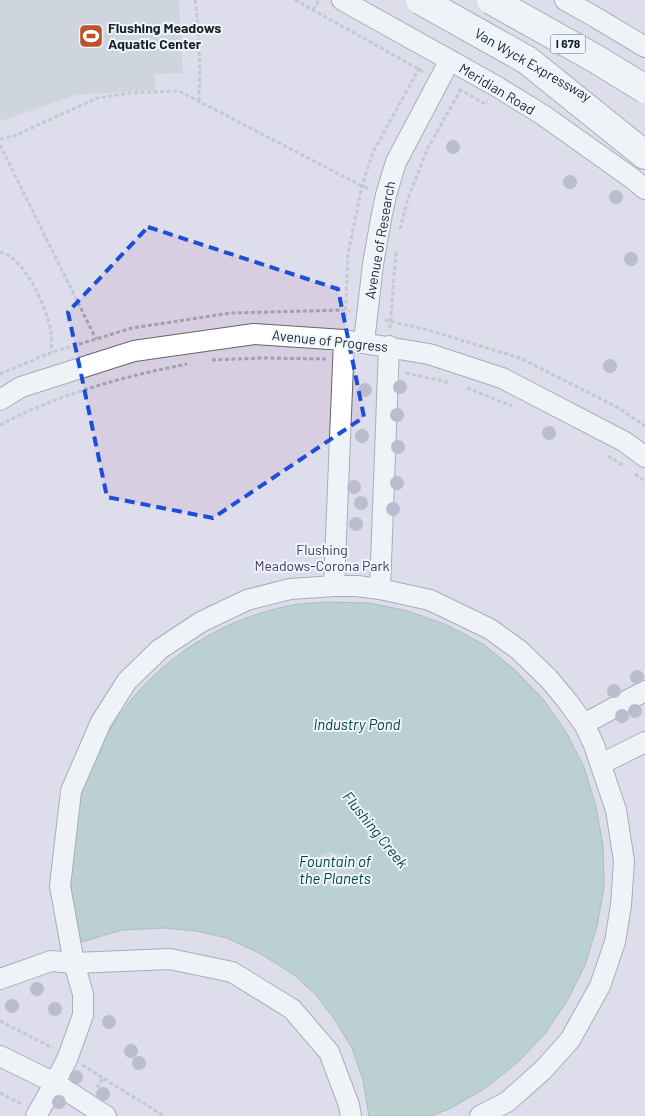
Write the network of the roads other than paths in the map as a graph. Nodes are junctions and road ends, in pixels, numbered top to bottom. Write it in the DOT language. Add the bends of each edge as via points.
graph roads {
  1 [pos="342,0"];
  2 [pos="420,0"];
  3 [pos="491,0"];
  4 [pos="565,0"];
  5 [pos="645,47"];
  6 [pos="450,60"];
  7 [pos="527,60"];
  8 [pos="645,89"];
  9 [pos="645,131"];
  10 [pos="645,155"];
  11 [pos="645,189"];
  12 [pos="344,340"];
  13 [pos="364,342"];
  14 [pos="389,346"];
  15 [pos="0,400"];
  16 [pos="645,457"];
  17 [pos="334,586"];
  18 [pos="380,589"];
  19 [pos="645,691"];
  20 [pos="584,724"];
  21 [pos="645,742"];
  22 [pos="601,764"];
  23 [pos="74,963"];
  24 [pos="0,979"];
  25 [pos="0,1056"];
  26 [pos="55,1083"];
  27 [pos="36,1116"];
  28 [pos="106,1116"];
  29 [pos="351,1116"];
  30 [pos="480,1116"];
  1 -- 6 [label="street, Meridian Road"];
  2 -- 7 [label="highway, Van Wyck Expressway / I 678, bridge"];
  3 -- 8 [label="highway, I 678, bridge"];
  4 -- 5 [label="street"];
  6 -- 11 [label="street, Meridian Road" via="542,116"];
  6 -- 13 [label="street, Avenue of Research" via="396,162 373,264"];
  7 -- 9 [label="highway, Van Wyck Expressway / I 678"];
  7 -- 10 [label="highway"];
  12 -- 13 [label="street, Avenue of Progress"];
  12 -- 15 [label="street, Avenue of Progress" via="254,334 134,351 21,387"];
  12 -- 17 [label="street"];
  13 -- 14 [label="street, Avenue of Progress"];
  14 -- 16 [label="street, Avenue of Progress" via="429,354 502,378 625,442"];
  14 -- 18 [label="street"];
  17 -- 18 [label="street"];
  17 -- 23 [label="street" via="290,589 247,600 201,622 160,649 127,681 101,722 71,791 60,886"];
  18 -- 20 [label="street" via="430,600 490,630 519,650 549,679"];
  19 -- 20 [label="street"];
  20 -- 22 [label="street"];
  21 -- 22 [label="street"];
  22 -- 30 [label="street" via="616,810 624,861 615,942 600,986 570,1040 543,1070 508,1102"];
  23 -- 24 [label="street" via="51,961"];
  23 -- 26 [label="street" via="83,994 83,1015"];
  23 -- 29 [label="street" via="170,958 232,972 292,1009 329,1052"];
  25 -- 26 [label="street"];
  26 -- 27 [label="street"];
  26 -- 28 [label="street"];
}
